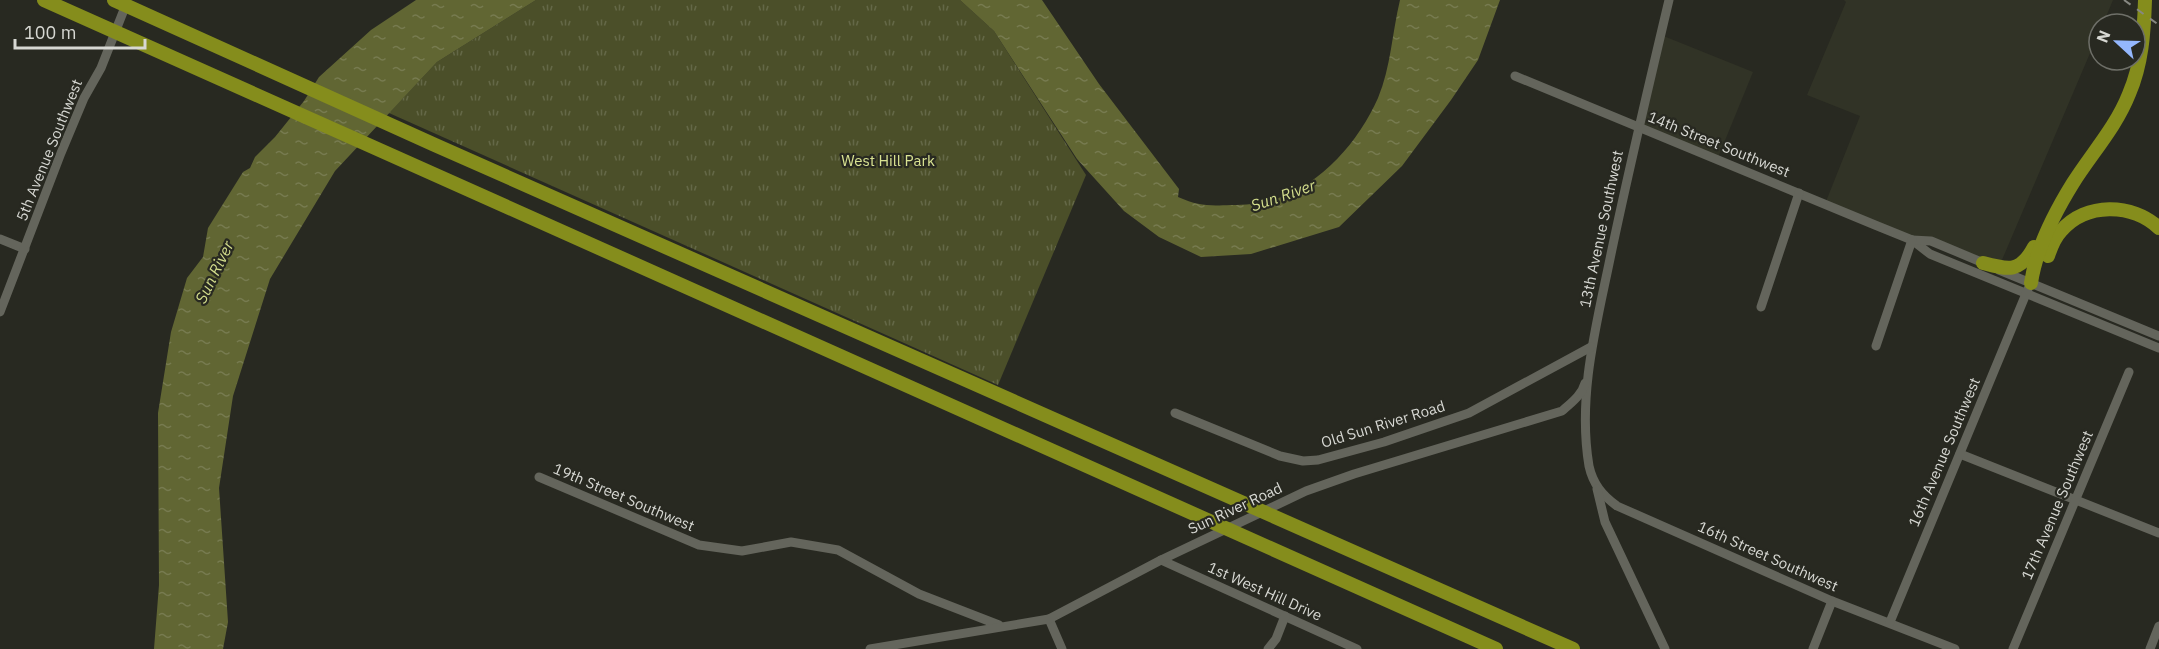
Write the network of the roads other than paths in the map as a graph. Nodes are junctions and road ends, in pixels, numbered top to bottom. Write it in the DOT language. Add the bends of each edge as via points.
graph roads {
  1 [pos="44,0"];
  2 [pos="114,0"];
  3 [pos="128,0"];
  4 [pos="1669,0"];
  5 [pos="2145,0"];
  6 [pos="1515,76"];
  7 [pos="1638,128"];
  8 [pos="1799,193"];
  9 [pos="2060,207"];
  10 [pos="2159,228"];
  11 [pos="0,239"];
  12 [pos="1912,240"];
  13 [pos="25,249"];
  14 [pos="1983,263"];
  15 [pos="2028,288"];
  16 [pos="1761,307"];
  17 [pos="0,312"];
  18 [pos="2159,336"];
  19 [pos="1876,346"];
  20 [pos="1592,347"];
  21 [pos="2159,348"];
  22 [pos="1589,363"];
  23 [pos="2129,372"];
  24 [pos="1174,413"];
  25 [pos="1960,454"];
  26 [pos="1589,467"];
  27 [pos="539,477"];
  28 [pos="1596,487"];
  29 [pos="2076,500"];
  30 [pos="2159,533"];
  31 [pos="1161,560"];
  32 [pos="1832,600"];
  33 [pos="1285,616"];
  34 [pos="1049,619"];
  35 [pos="1890,622"];
  36 [pos="1002,626"];
  37 [pos="2159,626"];
  38 [pos="870,649"];
  39 [pos="1062,649"];
  40 [pos="1268,649"];
  41 [pos="1357,649"];
  42 [pos="1496,649"];
  43 [pos="1573,649"];
  44 [pos="1665,649"];
  45 [pos="1813,649"];
  46 [pos="1955,649"];
  47 [pos="2013,649"];
  48 [pos="2150,649"];
  1 -- 42 [label="highway"];
  2 -- 43 [label="highway"];
  3 -- 13 [label="street, 5th Avenue Southwest" via="61,153"];
  4 -- 7 [label="street, 13th Avenue Southwest"];
  5 -- 9 [label="highway" via="2136,76 2119,116"];
  6 -- 7 [label="street, 14th Street Southwest"];
  7 -- 8 [label="street, 14th Street Southwest"];
  7 -- 20 [label="street, 13th Avenue Southwest"];
  8 -- 12 [label="street, 14th Street Southwest"];
  8 -- 16 [label="street"];
  9 -- 14 [label="highway" via="2046,224 2027,261 2011,267"];
  9 -- 15 [label="highway" via="2033,267"];
  10 -- 15 [label="highway" via="2141,214 2124,209 2094,211 2061,230"];
  11 -- 13 [label="street"];
  12 -- 14 [label="street, 14th Street Southwest" via="1930,241"];
  12 -- 15 [label="street, 14th Street Southwest" via="1930,254"];
  12 -- 19 [label="street"];
  13 -- 17 [label="street, 5th Avenue Southwest"];
  14 -- 15 [label="street, 14th Street Southwest"];
  15 -- 18 [label="street, 14th Street Southwest"];
  15 -- 21 [label="street, 14th Street Southwest"];
  15 -- 25 [label="street, 16th Avenue Southwest"];
  20 -- 22 [label="street, 13th Avenue Southwest"];
  20 -- 24 [label="street, Old Sun River Road" via="1469,413 1318,460 1280,456"];
  22 -- 26 [label="street, 13th Avenue Southwest" via="1585,417"];
  22 -- 31 [label="street, Sun River Road" via="1583,388 1562,411 1306,491"];
  23 -- 29 [label="street, 17th Avenue Southwest"];
  25 -- 29 [label="street"];
  25 -- 35 [label="street, 16th Avenue Southwest"];
  26 -- 28 [label="street, 16th Street Southwest"];
  27 -- 36 [label="street, 19th Street Southwest" via="699,546 742,551 791,542 838,550 919,594"];
  28 -- 32 [label="street, 16th Street Southwest" via="1617,506"];
  28 -- 44 [label="street" via="1605,522"];
  29 -- 30 [label="street"];
  29 -- 47 [label="street, 17th Avenue Southwest"];
  31 -- 33 [label="street, 1st West Hill Drive"];
  31 -- 34 [label="street, Sun River Road"];
  32 -- 35 [label="street, 16th Street Southwest"];
  32 -- 45 [label="street"];
  33 -- 40 [label="street"];
  33 -- 41 [label="street, 1st West Hill Drive"];
  34 -- 36 [label="street, Sun River Road"];
  34 -- 39 [label="street"];
  35 -- 46 [label="street, 16th Street Southwest"];
  36 -- 38 [label="street, Sun River Road"];
  37 -- 48 [label="street"];
}
